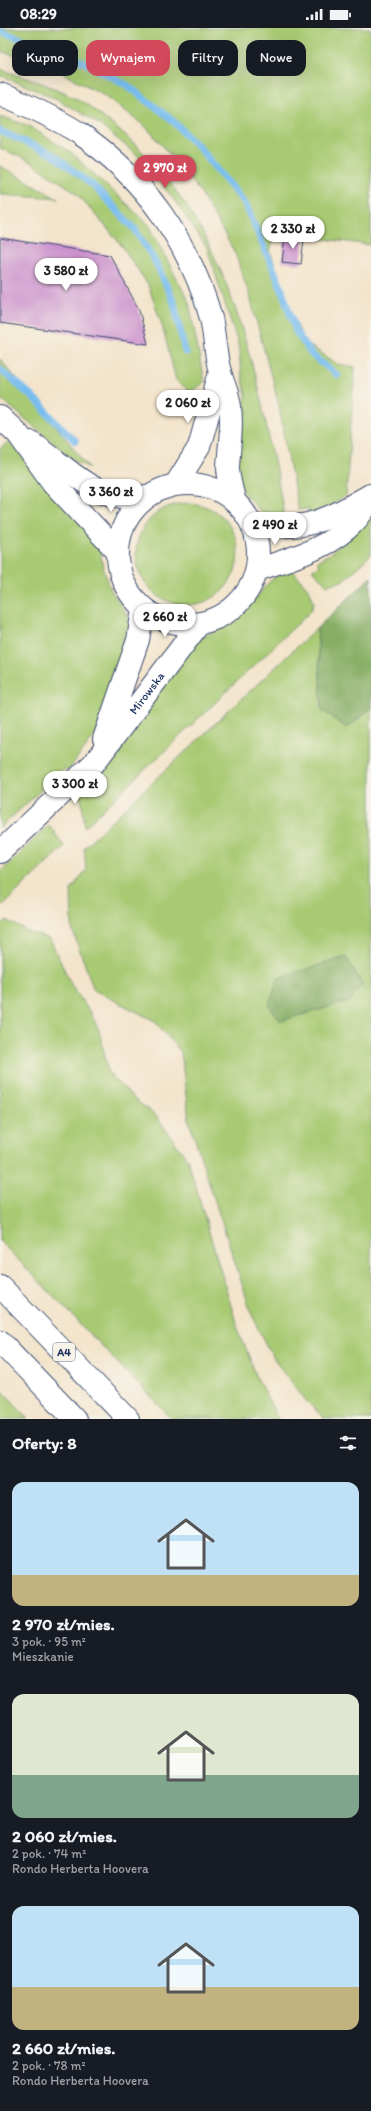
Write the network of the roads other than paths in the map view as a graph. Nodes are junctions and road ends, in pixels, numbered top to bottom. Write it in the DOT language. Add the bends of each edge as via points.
graph roads {
  1 [pos="0,94"];
  2 [pos="220,372"];
  3 [pos="0,417"];
  4 [pos="18,434"];
  5 [pos="176,484"];
  6 [pos="371,495"];
  7 [pos="147,496"];
  8 [pos="371,499"];
  9 [pos="234,500"];
  10 [pos="253,526"];
  11 [pos="118,551"];
  12 [pos="257,570"];
  13 [pos="143,609"];
  14 [pos="199,624"];
  15 [pos="95,762"];
  16 [pos="0,852"];
  17 [pos="0,1286"];
  18 [pos="0,1341"];
  19 [pos="75,1419"];
  20 [pos="128,1419"];
  1 -- 2 [label="main road" via="49,116 78,133 148,194 166,219 196,276 211,319"];
  2 -- 5 [label="main road" via="199,447"];
  2 -- 9 [label="main road" via="231,408 228,468"];
  3 -- 4 [label="main road"];
  4 -- 7 [label="main road" via="81,479 103,491 122,497"];
  4 -- 11 [label="main road" via="54,483"];
  5 -- 7 [label="main road"];
  5 -- 9 [label="main road" via="206,486 221,491"];
  6 -- 10 [label="main road" via="313,523 296,526"];
  7 -- 11 [label="main road" via="129,515 123,526"];
  8 -- 12 [label="main road" via="356,520 335,538 301,555"];
  9 -- 10 [label="main road"];
  10 -- 12 [label="main road" via="258,540"];
  11 -- 13 [label="main road" via="118,567 124,583"];
  12 -- 14 [label="main road" via="252,584 236,606 225,615"];
  13 -- 14 [label="main road" via="160,619 179,624"];
  13 -- 15 [label="main road, Mirowska" via="138,640"];
  14 -- 15 [label="main road, Mirowska"];
  15 -- 16 [label="main road, Mirowska"];
  17 -- 20 [label="main road, A4"];
  18 -- 19 [label="main road"];
}
